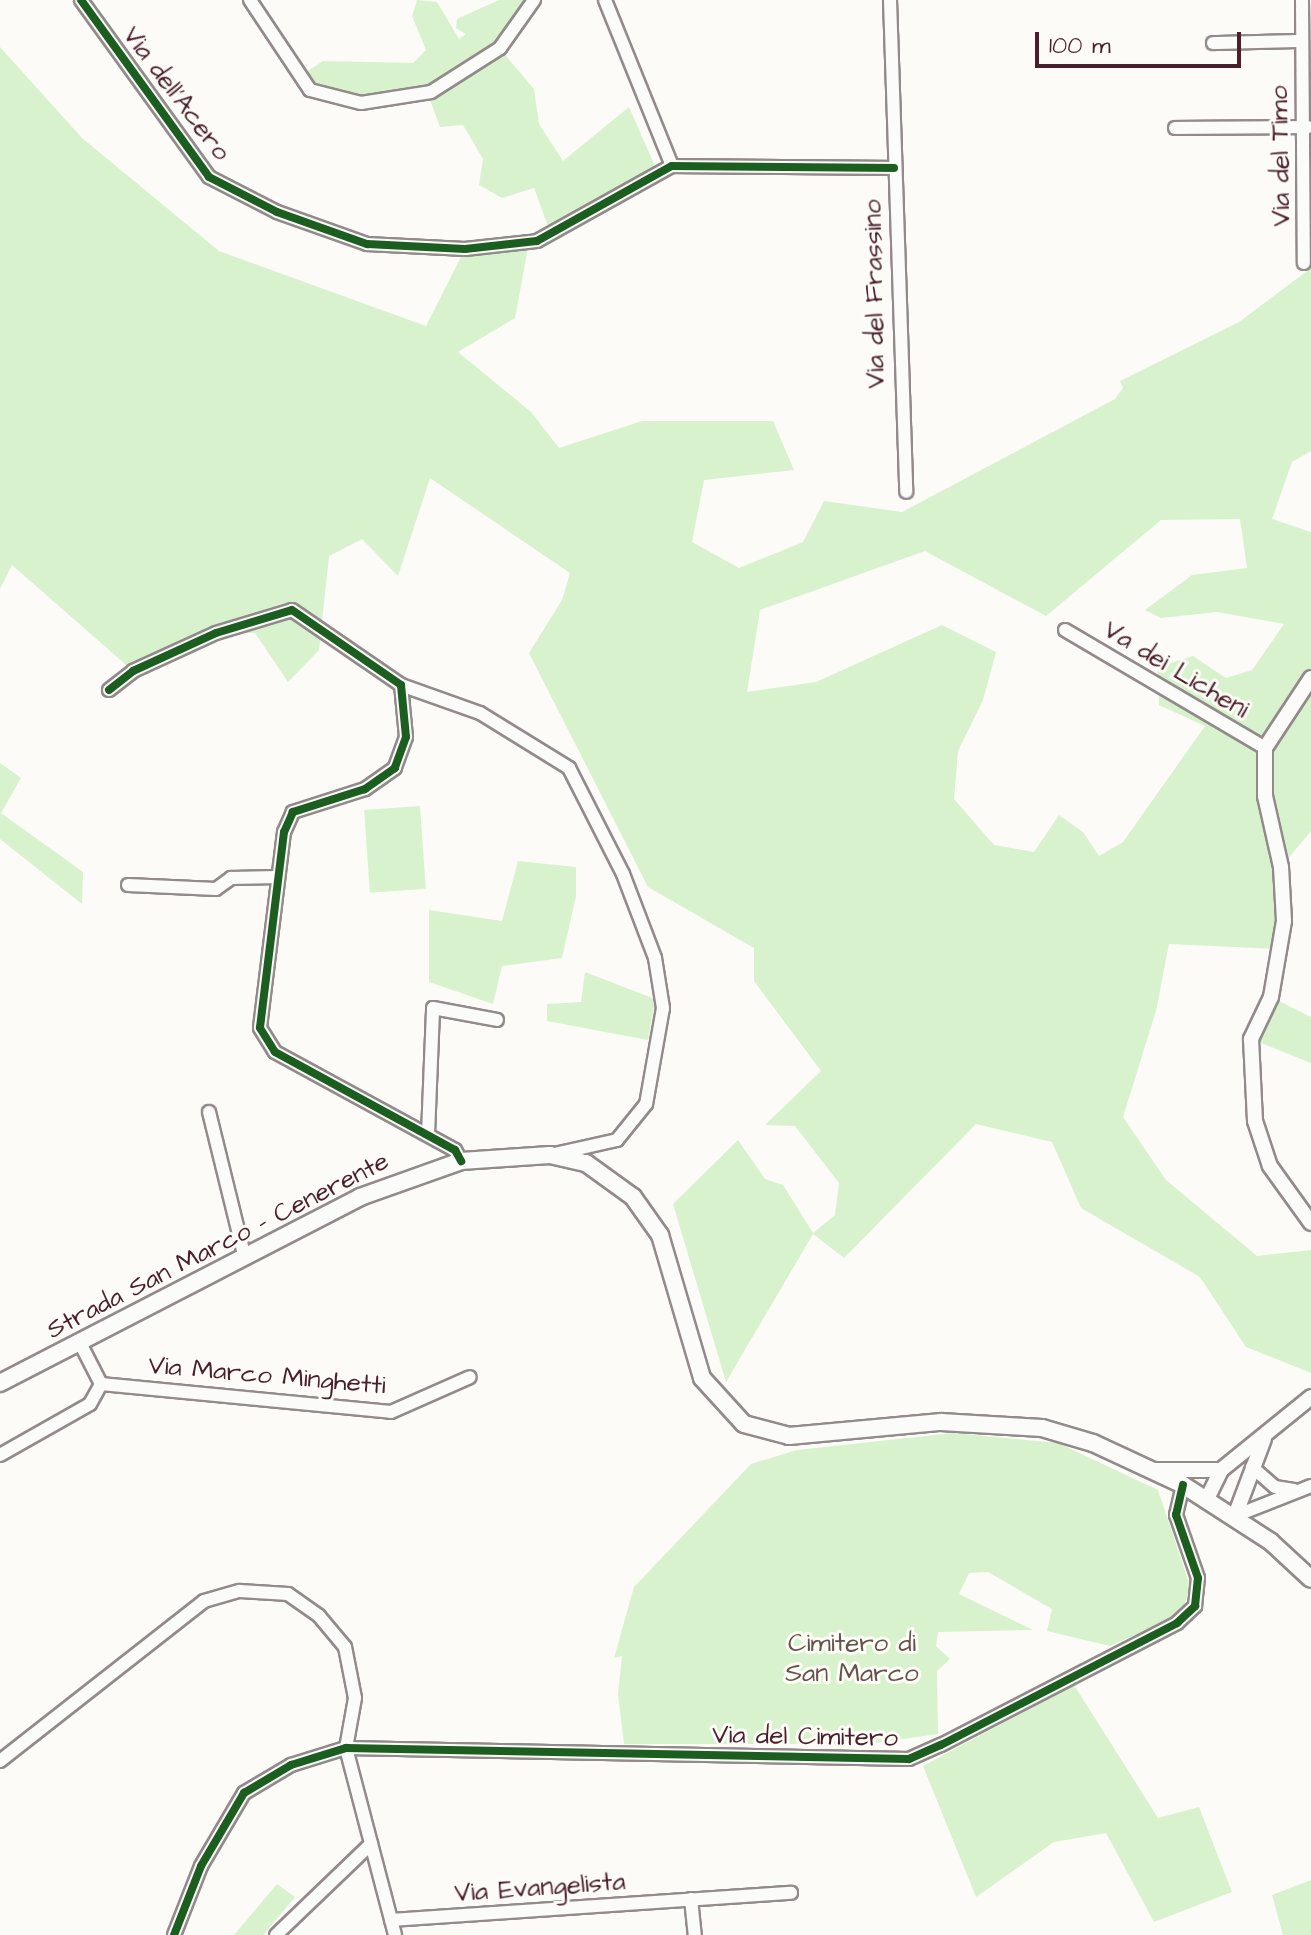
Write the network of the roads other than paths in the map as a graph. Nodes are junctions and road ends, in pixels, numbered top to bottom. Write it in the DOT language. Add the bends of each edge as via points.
graph roads {
  1 [pos="81,0"];
  2 [pos="250,0"];
  3 [pos="534,0"];
  4 [pos="605,0"];
  5 [pos="890,0"];
  6 [pos="1302,0"];
  7 [pos="1302,41"];
  8 [pos="1213,43"];
  9 [pos="1307,127"];
  10 [pos="1175,128"];
  11 [pos="672,166"];
  12 [pos="894,168"];
  13 [pos="1304,263"];
  14 [pos="906,492"];
  15 [pos="1065,630"];
  16 [pos="1311,678"];
  17 [pos="401,685"];
  18 [pos="109,690"];
  19 [pos="1265,748"];
  20 [pos="278,877"];
  21 [pos="128,885"];
  22 [pos="497,1020"];
  23 [pos="209,1112"];
  24 [pos="428,1135"];
  25 [pos="550,1155"];
  26 [pos="461,1161"];
  27 [pos="1311,1223"];
  28 [pos="244,1255"];
  29 [pos="79,1341"];
  30 [pos="470,1377"];
  31 [pos="0,1383"];
  32 [pos="101,1384"];
  33 [pos="1311,1397"];
  34 [pos="1266,1435"];
  35 [pos="0,1455"];
  36 [pos="1225,1466"];
  37 [pos="1252,1467"];
  38 [pos="1155,1470"];
  39 [pos="1183,1485"];
  40 [pos="1311,1486"];
  41 [pos="1294,1490"];
  42 [pos="1207,1499"];
  43 [pos="1235,1516"];
  44 [pos="1311,1579"];
  45 [pos="346,1748"];
  46 [pos="0,1761"];
  47 [pos="371,1844"];
  48 [pos="791,1893"];
  49 [pos="691,1899"];
  50 [pos="290,1919"];
  51 [pos="391,1920"];
  52 [pos="174,1935"];
  53 [pos="276,1935"];
  54 [pos="292,1935"];
  55 [pos="395,1935"];
  56 [pos="695,1935"];
  1 -- 11 [label="street, Via dell'Acero" via="209,177 277,212 367,244 465,249 537,241"];
  2 -- 3 [label="street" via="310,90 361,103 431,92 500,48"];
  4 -- 11 [label="street"];
  5 -- 12 [label="street, Via del Frassino"];
  6 -- 7 [label="street, Via del Timo"];
  7 -- 8 [label="street"];
  7 -- 9 [label="street, Via del Timo"];
  9 -- 10 [label="street"];
  9 -- 13 [label="street, Via del Timo"];
  11 -- 12 [label="street, Via dell'Acero"];
  12 -- 14 [label="street, Via del Frassino"];
  15 -- 19 [label="street, Va dei Licheni"];
  16 -- 19 [label="street"];
  17 -- 18 [label="street" via="292,610 216,633 133,671"];
  17 -- 20 [label="street" via="406,737 395,768 365,789 293,812"];
  17 -- 25 [label="street" via="480,713 569,768 623,874 655,958 663,1008 646,1104 617,1140"];
  19 -- 27 [label="street" via="1265,796 1281,867 1284,921 1271,997 1251,1039 1255,1121 1275,1175"];
  20 -- 21 [label="street" via="231,878 216,889"];
  20 -- 24 [label="street" via="263,1040"];
  22 -- 24 [label="street" via="433,1008"];
  23 -- 28 [label="street"];
  24 -- 26 [label="street" via="455,1150"];
  25 -- 26 [label="main road, Strada San Marco - Cenerente"];
  25 -- 38 [label="main road, Strada San Marco - Cenerente" via="586,1163 633,1197 660,1235 702,1378 744,1424 789,1436 1003,1422 1093,1443"];
  26 -- 28 [label="main road, Strada San Marco - Cenerente" via="360,1197"];
  28 -- 29 [label="main road, Strada San Marco - Cenerente"];
  29 -- 31 [label="main road, Strada San Marco - Cenerente"];
  29 -- 32 [label="street"];
  30 -- 32 [label="street, Via Marco Minghetti" via="391,1412"];
  32 -- 35 [label="street" via="90,1404"];
  33 -- 34 [label="street"];
  34 -- 36 [label="street"];
  34 -- 37 [label="street"];
  36 -- 37 [label="street"];
  36 -- 38 [label="street"];
  36 -- 42 [label="street"];
  37 -- 41 [label="street" via="1275,1487"];
  37 -- 43 [label="street"];
  38 -- 39 [label="main road, Strada San Marco - Cenerente"];
  39 -- 42 [label="main road, Strada San Marco - Cenerente"];
  39 -- 45 [label="street, Via del Cimitero" via="1176,1515 1200,1593 1185,1617 909,1759"];
  40 -- 41 [label="street"];
  41 -- 43 [label="street"];
  42 -- 43 [label="main road, Strada San Marco - Cenerente"];
  43 -- 44 [label="main road, Strada San Marco - Cenerente"];
  45 -- 46 [label="street" via="355,1698 345,1647 319,1616 288,1594 240,1591 204,1601"];
  45 -- 47 [label="street"];
  45 -- 52 [label="street, Via del Cimitero" via="291,1765 244,1793 201,1866"];
  47 -- 50 [label="street"];
  47 -- 51 [label="street"];
  48 -- 49 [label="street, Via Evangelista"];
  49 -- 51 [label="street, Via Evangelista"];
  49 -- 56 [label="street"];
  50 -- 53 [label="street"];
  50 -- 54 [label="street"];
  51 -- 55 [label="street"];
}
